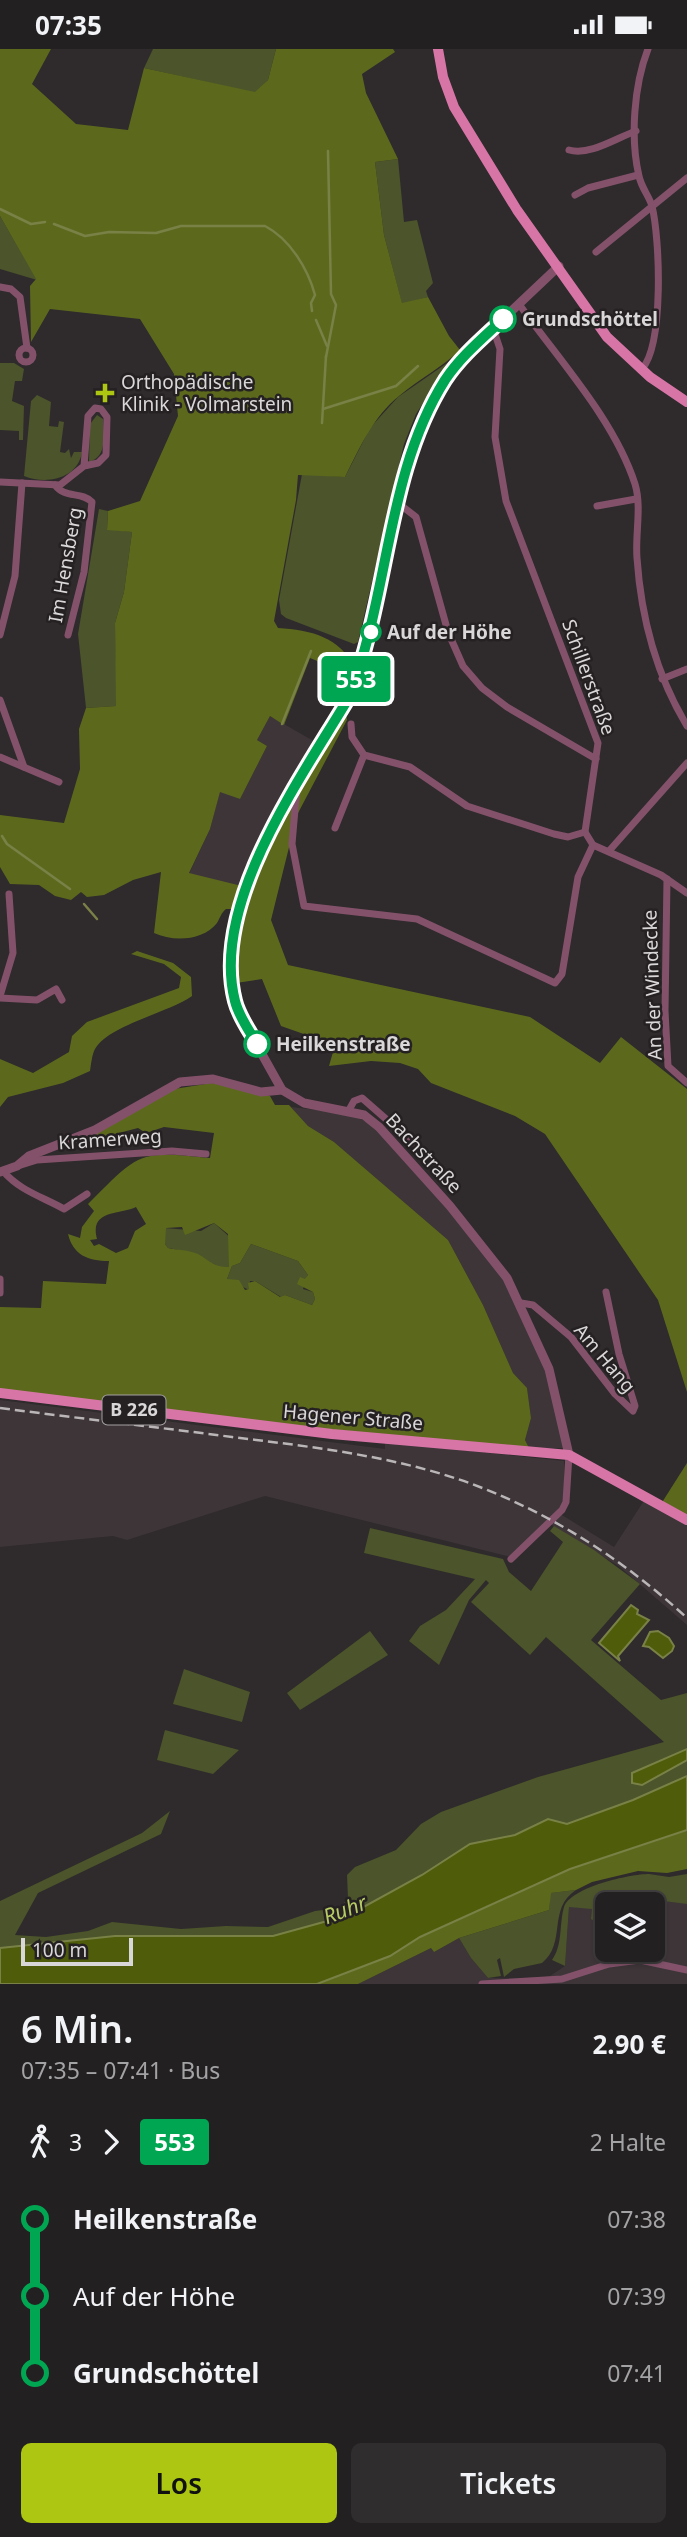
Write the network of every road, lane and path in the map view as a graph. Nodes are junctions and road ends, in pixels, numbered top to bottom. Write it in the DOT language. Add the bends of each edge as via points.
graph roads {
  1 [pos="438,49"];
  2 [pos="648,49"];
  3 [pos="636,131"];
  4 [pos="569,150"];
  5 [pos="638,175"];
  6 [pos="687,178"];
  7 [pos="575,195"];
  8 [pos="652,205"];
  9 [pos="596,252"];
  10 [pos="559,266"];
  11 [pos="0,286"];
  12 [pos="519,304"];
  13 [pos="493,328"];
  14 [pos="27,348"];
  15 [pos="642,369"];
  16 [pos="687,402"];
  17 [pos="84,467"];
  18 [pos="0,482"];
  19 [pos="22,483"];
  20 [pos="55,485"];
  21 [pos="636,499"];
  22 [pos="398,503"];
  23 [pos="597,506"];
  24 [pos="1,632"];
  25 [pos="68,635"];
  26 [pos="687,669"];
  27 [pos="662,679"];
  28 [pos="0,699"];
  29 [pos="351,724"];
  30 [pos="687,726"];
  31 [pos="364,755"];
  32 [pos="0,757"];
  33 [pos="596,759"];
  34 [pos="687,764"];
  35 [pos="24,767"];
  36 [pos="59,782"];
  37 [pos="297,786"];
  38 [pos="335,828"];
  39 [pos="585,832"];
  40 [pos="593,845"];
  41 [pos="609,851"];
  42 [pos="667,879"];
  43 [pos="687,893"];
  44 [pos="9,894"];
  45 [pos="0,997"];
  46 [pos="62,1000"];
  47 [pos="687,1083"];
  48 [pos="282,1090"];
  49 [pos="349,1110"];
  50 [pos="206,1154"];
  51 [pos="426,1154"];
  52 [pos="17,1166"];
  53 [pos="2,1171"];
  54 [pos="87,1194"];
  55 [pos="0,1279"];
  56 [pos="606,1292"];
  57 [pos="0,1293"];
  58 [pos="521,1303"];
  59 [pos="0,1394"];
  60 [pos="569,1455"];
  61 [pos="687,1520"];
  62 [pos="512,1559"];
  63 [pos="687,1970"];
  64 [pos="482,1984"];
  1 -- 10 [label="main road" via="443,77 460,119 496,179"];
  2 -- 3 [label="street" via="639,83"];
  3 -- 4 [label="street" via="610,143"];
  3 -- 5 [label="street"];
  5 -- 7 [label="street"];
  5 -- 8 [label="street"];
  6 -- 8 [label="street"];
  8 -- 9 [label="street"];
  8 -- 15 [label="street" via="659,301 648,360"];
  10 -- 12 [label="street"];
  10 -- 15 [label="main road" via="607,337"];
  11 -- 14 [label="street" via="20,297"];
  12 -- 13 [label="street"];
  12 -- 21 [label="street" via="606,424 627,462"];
  13 -- 22 [label="street" via="464,356 429,409 414,439"];
  13 -- 33 [label="street, Schillerstraße" via="500,349 495,437 506,501 593,724"];
  15 -- 16 [label="main road"];
  17 -- 17 [label="street" via="106,455 107,417 101,409 95,408 88,416"];
  17 -- 20 [label="street"];
  18 -- 19 [label="street"];
  19 -- 20 [label="street"];
  19 -- 24 [label="street" via="15,576"];
  20 -- 25 [label="street, Im Hensberg" via="64,493 86,496 92,502 84,572"];
  21 -- 23 [label="street"];
  21 -- 27 [label="street" via="639,579"];
  22 -- 33 [label="street" via="416,517 448,632 469,674 507,707"];
  22 -- 37 [label="street" via="357,676"];
  26 -- 27 [label="street"];
  27 -- 30 [label="street"];
  28 -- 35 [label="street"];
  29 -- 31 [label="street" via="352,737"];
  31 -- 38 [label="street"];
  31 -- 39 [label="street" via="410,767 467,806 554,834 568,837"];
  32 -- 35 [label="street"];
  33 -- 39 [label="street, Schillerstraße"];
  34 -- 41 [label="street"];
  35 -- 36 [label="street"];
  37 -- 40 [label="street" via="292,844 304,907 417,919 555,983 562,974 578,877"];
  37 -- 48 [label="street" via="268,833 253,870 235,932 232,969 240,1015"];
  39 -- 40 [label="street"];
  40 -- 41 [label="street"];
  41 -- 42 [label="street"];
  42 -- 43 [label="street"];
  42 -- 47 [label="street, An der Windecke" via="668,1066"];
  44 -- 45 [label="street" via="13,953"];
  45 -- 46 [label="street" via="37,1000 56,989"];
  48 -- 49 [label="street, Bachstraße" via="304,1103"];
  48 -- 52 [label="street, Bachstraße" via="261,1092 213,1079 180,1082 95,1130 29,1156"];
  49 -- 51 [label="street" via="362,1098"];
  49 -- 58 [label="street, Bachstraße" via="380,1127 406,1156 507,1278"];
  50 -- 52 [label="street, Kramerweg" via="99,1155"];
  52 -- 53 [label="street, Bachstraße"];
  53 -- 54 [label="street" via="32,1194 64,1209"];
  55 -- 57 [label="street"];
  56 -- 58 [label="street, Am Hang" via="633,1411 571,1337 533,1305"];
  58 -- 60 [label="street, Bachstraße" via="549,1369"];
  59 -- 60 [label="main road, Hagener Straße / B 226" via="332,1434"];
  60 -- 61 [label="main road, Hagener Straße / B 226"];
  60 -- 62 [label="street" via="562,1510"];
  63 -- 64 [label="street" via="640,1960 562,1979"];
}
